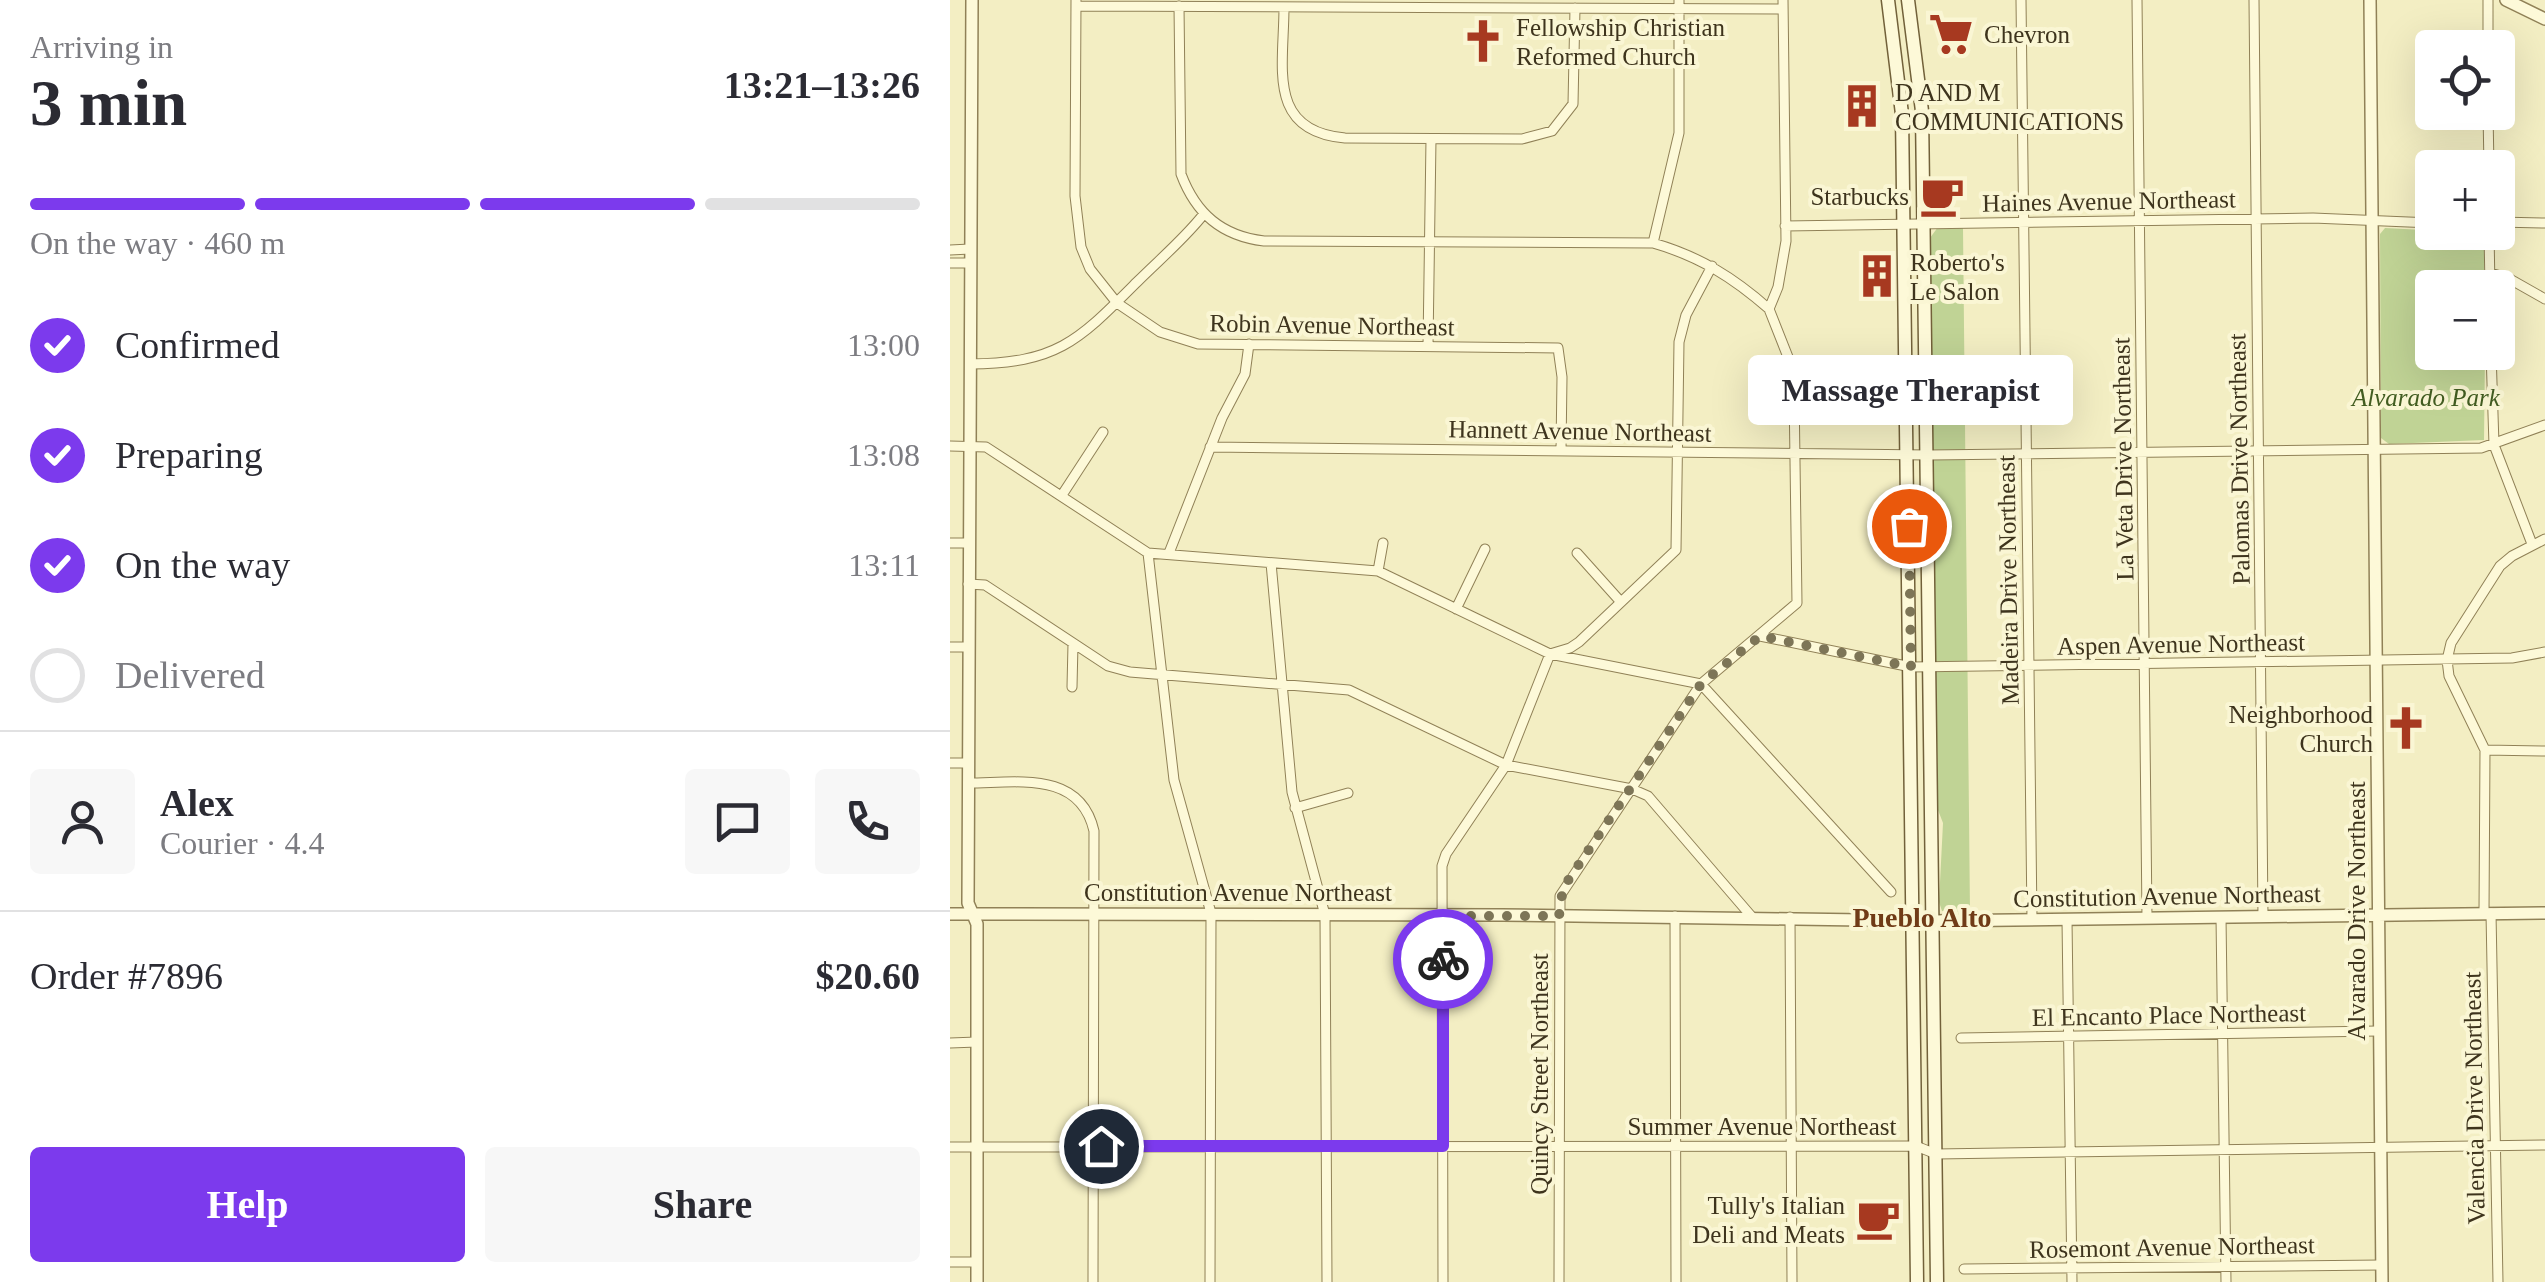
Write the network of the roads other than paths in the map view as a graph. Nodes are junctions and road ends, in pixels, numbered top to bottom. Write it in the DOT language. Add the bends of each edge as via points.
graph roads {
  1 [pos="972,0"];
  2 [pos="1888,0"];
  3 [pos="1908,0"];
  4 [pos="2020,0"];
  5 [pos="2138,0"];
  6 [pos="2254,0"];
  7 [pos="2370,0"];
  8 [pos="2488,0"];
  9 [pos="2506,0"];
  10 [pos="1076,3"];
  11 [pos="1679,4"];
  12 [pos="1783,4"];
  13 [pos="1179,6"];
  14 [pos="1284,8"];
  15 [pos="1574,8"];
  16 [pos="2545,19"];
  17 [pos="2488,30"];
  18 [pos="1431,138"];
  19 [pos="1203,215"];
  20 [pos="2372,218"];
  21 [pos="2257,219"];
  22 [pos="2140,220"];
  23 [pos="1923,222"];
  24 [pos="2024,222"];
  25 [pos="2515,222"];
  26 [pos="2415,223"];
  27 [pos="2545,223"];
  28 [pos="1903,225"];
  29 [pos="1785,226"];
  30 [pos="1430,243"];
  31 [pos="1653,243"];
  32 [pos="970,249"];
  33 [pos="950,250"];
  34 [pos="950,263"];
  35 [pos="970,263"];
  36 [pos="1712,266"];
  37 [pos="2515,282"];
  38 [pos="2545,299"];
  39 [pos="1116,302"];
  40 [pos="1769,310"];
  41 [pos="1249,344"];
  42 [pos="1428,346"];
  43 [pos="970,364"];
  44 [pos="2492,370"];
  45 [pos="2545,425"];
  46 [pos="1103,432"];
  47 [pos="2494,445"];
  48 [pos="950,446"];
  49 [pos="969,446"];
  50 [pos="1210,447"];
  51 [pos="2376,449"];
  52 [pos="1561,450"];
  53 [pos="2259,451"];
  54 [pos="1678,452"];
  55 [pos="1793,453"];
  56 [pos="2143,453"];
  57 [pos="1908,455"];
  58 [pos="1929,455"];
  59 [pos="2027,455"];
  60 [pos="1062,495"];
  61 [pos="2545,539"];
  62 [pos="950,543"];
  63 [pos="1384,543"];
  64 [pos="968,544"];
  65 [pos="2532,544"];
  66 [pos="1485,549"];
  67 [pos="1148,553"];
  68 [pos="1170,553"];
  69 [pos="1577,553"];
  70 [pos="1271,563"];
  71 [pos="1378,571"];
  72 [pos="968,584"];
  73 [pos="1620,602"];
  74 [pos="1456,609"];
  75 [pos="1760,636"];
  76 [pos="1073,644"];
  77 [pos="950,647"];
  78 [pos="968,647"];
  79 [pos="2545,652"];
  80 [pos="1550,654"];
  81 [pos="2447,660"];
  82 [pos="2377,662"];
  83 [pos="2261,664"];
  84 [pos="2144,665"];
  85 [pos="1930,666"];
  86 [pos="2030,666"];
  87 [pos="1911,667"];
  88 [pos="1162,674"];
  89 [pos="1281,684"];
  90 [pos="1701,684"];
  91 [pos="1072,686"];
  92 [pos="2486,750"];
  93 [pos="2545,751"];
  94 [pos="968,763"];
  95 [pos="950,764"];
  96 [pos="1506,765"];
  97 [pos="968,783"];
  98 [pos="1632,789"];
  99 [pos="1348,792"];
  100 [pos="1296,808"];
  101 [pos="1891,892"];
  102 [pos="1094,912"];
  103 [pos="2545,913"];
  104 [pos="950,914"];
  105 [pos="971,914"];
  106 [pos="1212,914"];
  107 [pos="2487,914"];
  108 [pos="1325,915"];
  109 [pos="2380,915"];
  110 [pos="1442,916"];
  111 [pos="1559,916"];
  112 [pos="1675,916"];
  113 [pos="1752,917"];
  114 [pos="1790,917"];
  115 [pos="2263,917"];
  116 [pos="2147,918"];
  117 [pos="2221,918"];
  118 [pos="2032,920"];
  119 [pos="2067,920"];
  120 [pos="1914,921"];
  121 [pos="1931,921"];
  122 [pos="2378,1032"];
  123 [pos="2224,1033"];
  124 [pos="2068,1036"];
  125 [pos="1962,1038"];
  126 [pos="950,1042"];
  127 [pos="977,1042"];
  128 [pos="1210,1145"];
  129 [pos="2545,1145"];
  130 [pos="978,1146"];
  131 [pos="1093,1146"];
  132 [pos="1328,1146"];
  133 [pos="1443,1146"];
  134 [pos="1916,1146"];
  135 [pos="2496,1146"];
  136 [pos="950,1147"];
  137 [pos="1560,1147"];
  138 [pos="1676,1147"];
  139 [pos="1792,1147"];
  140 [pos="2381,1148"];
  141 [pos="2225,1151"];
  142 [pos="2070,1152"];
  143 [pos="1936,1154"];
  144 [pos="950,1262"];
  145 [pos="977,1262"];
  146 [pos="2381,1265"];
  147 [pos="2225,1267"];
  148 [pos="1964,1269"];
  149 [pos="2072,1269"];
  150 [pos="977,1282"];
  151 [pos="1093,1282"];
  152 [pos="1210,1282"];
  153 [pos="1327,1282"];
  154 [pos="1443,1282"];
  155 [pos="1559,1282"];
  156 [pos="1676,1282"];
  157 [pos="1792,1282"];
  158 [pos="1917,1282"];
  159 [pos="1937,1282"];
  160 [pos="2072,1282"];
  161 [pos="2226,1282"];
  162 [pos="2382,1282"];
  163 [pos="2498,1282"];
  1 -- 32 [label="street"];
  2 -- 28 [label="main road" via="1902,114"];
  3 -- 23 [label="main road" via="1922,111"];
  4 -- 24 [label="street, Madeira Drive Northeast"];
  5 -- 22 [label="street, La Veta Drive Northeast"];
  6 -- 21 [label="street, Palomas Drive Northeast"];
  7 -- 20 [label="street, Alvarado Drive Northeast"];
  8 -- 17 [label="street"];
  9 -- 16 [label="street"];
  10 -- 13 [label="street"];
  10 -- 39 [label="street" via="1076,221 1090,269"];
  11 -- 12 [label="street"];
  11 -- 15 [label="street"];
  11 -- 31 [label="street" via="1679,133"];
  12 -- 29 [label="street"];
  13 -- 14 [label="street"];
  13 -- 19 [label="street" via="1181,174"];
  14 -- 15 [label="street"];
  14 -- 18 [label="street" via="1286,103 1295,118 1322,136"];
  15 -- 18 [label="street" via="1576,88 1566,117 1552,131 1534,138"];
  18 -- 30 [label="street"];
  19 -- 30 [label="street" via="1244,239 1264,242"];
  19 -- 39 [label="street"];
  20 -- 21 [label="street, Haines Avenue Northeast"];
  20 -- 26 [label="street, Haines Avenue Northeast"];
  20 -- 51 [label="street, Alvarado Drive Northeast"];
  21 -- 22 [label="street, Haines Avenue Northeast"];
  21 -- 53 [label="street, Palomas Drive Northeast"];
  22 -- 24 [label="street, Haines Avenue Northeast"];
  22 -- 56 [label="street, La Veta Drive Northeast"];
  23 -- 24 [label="street, Haines Avenue Northeast"];
  23 -- 28 [label="street, Haines Avenue Northeast"];
  23 -- 58 [label="main road"];
  24 -- 59 [label="street, Madeira Drive Northeast"];
  25 -- 27 [label="street"];
  28 -- 29 [label="street, Haines Avenue Northeast"];
  28 -- 57 [label="main road"];
  29 -- 40 [label="street"];
  30 -- 31 [label="street"];
  30 -- 42 [label="street"];
  31 -- 36 [label="street"];
  32 -- 33 [label="street"];
  32 -- 35 [label="street"];
  34 -- 35 [label="street"];
  35 -- 43 [label="street"];
  36 -- 40 [label="street"];
  36 -- 54 [label="street" via="1679,342"];
  37 -- 38 [label="street"];
  39 -- 41 [label="street, Robin Avenue Northeast" via="1143,324 1180,339"];
  39 -- 43 [label="street" via="1078,338 1047,355"];
  40 -- 55 [label="street, Quincy Street Northeast" via="1794,390"];
  41 -- 42 [label="street, Robin Avenue Northeast"];
  41 -- 50 [label="street" via="1246,374"];
  42 -- 52 [label="street, Robin Avenue Northeast" via="1558,348"];
  43 -- 49 [label="street"];
  44 -- 47 [label="street"];
  45 -- 47 [label="street, Hannett Avenue Northeast"];
  46 -- 60 [label="street"];
  47 -- 51 [label="street, Hannett Avenue Northeast"];
  47 -- 65 [label="street"];
  48 -- 49 [label="street"];
  49 -- 60 [label="street" via="986,446"];
  49 -- 64 [label="street"];
  50 -- 52 [label="street, Hannett Avenue Northeast"];
  50 -- 68 [label="street"];
  51 -- 53 [label="street, Hannett Avenue Northeast"];
  51 -- 82 [label="street, Alvarado Drive Northeast"];
  52 -- 54 [label="street, Hannett Avenue Northeast"];
  53 -- 56 [label="street, Hannett Avenue Northeast"];
  53 -- 83 [label="street, Palomas Drive Northeast"];
  54 -- 55 [label="street, Hannett Avenue Northeast"];
  54 -- 73 [label="street" via="1676,550"];
  55 -- 57 [label="street, Hannett Avenue Northeast"];
  55 -- 75 [label="street, Quincy Street Northeast" via="1797,603"];
  56 -- 59 [label="street, Hannett Avenue Northeast"];
  56 -- 84 [label="street, La Veta Drive Northeast"];
  57 -- 58 [label="street, Hannett Avenue Northeast"];
  57 -- 87 [label="main road"];
  58 -- 59 [label="street, Hannett Avenue Northeast"];
  58 -- 85 [label="main road"];
  59 -- 86 [label="street, Madeira Drive Northeast"];
  60 -- 67 [label="street"];
  61 -- 65 [label="street"];
  62 -- 64 [label="street"];
  63 -- 71 [label="street"];
  64 -- 72 [label="street"];
  65 -- 81 [label="street" via="2500,566"];
  66 -- 74 [label="street"];
  67 -- 68 [label="street"];
  67 -- 88 [label="street"];
  68 -- 70 [label="street"];
  69 -- 73 [label="street"];
  70 -- 71 [label="street"];
  70 -- 89 [label="street"];
  71 -- 74 [label="street"];
  72 -- 76 [label="street" via="985,584"];
  72 -- 78 [label="street"];
  73 -- 80 [label="street" via="1571,648"];
  74 -- 80 [label="street"];
  75 -- 87 [label="street, Aspen Avenue Northeast"];
  75 -- 90 [label="street, Quincy Street Northeast"];
  76 -- 88 [label="street" via="1108,666"];
  76 -- 91 [label="street"];
  77 -- 78 [label="street"];
  78 -- 94 [label="street"];
  79 -- 81 [label="street, Aspen Avenue Northeast"];
  80 -- 90 [label="street"];
  80 -- 96 [label="street"];
  81 -- 82 [label="street, Aspen Avenue Northeast"];
  81 -- 92 [label="street, Valencia Drive Northeast"];
  82 -- 83 [label="street, Aspen Avenue Northeast"];
  82 -- 109 [label="street, Alvarado Drive Northeast"];
  83 -- 84 [label="street, Aspen Avenue Northeast"];
  83 -- 115 [label="street, Palomas Drive Northeast"];
  84 -- 86 [label="street, Aspen Avenue Northeast"];
  84 -- 116 [label="street, La Veta Drive Northeast"];
  85 -- 86 [label="street, Aspen Avenue Northeast"];
  85 -- 87 [label="street, Aspen Avenue Northeast"];
  85 -- 121 [label="main road"];
  86 -- 118 [label="street, Madeira Drive Northeast"];
  87 -- 120 [label="main road"];
  88 -- 89 [label="street"];
  88 -- 106 [label="street" via="1174,780"];
  89 -- 96 [label="street" via="1349,690"];
  89 -- 100 [label="street"];
  90 -- 98 [label="street, Quincy Street Northeast"];
  90 -- 101 [label="street"];
  92 -- 93 [label="street"];
  92 -- 107 [label="street, Valencia Drive Northeast"];
  94 -- 95 [label="street"];
  94 -- 97 [label="street"];
  96 -- 98 [label="street"];
  96 -- 110 [label="street" via="1446,854"];
  97 -- 102 [label="street" via="1054,785 1080,799 1094,831"];
  97 -- 105 [label="street"];
  98 -- 111 [label="street, Quincy Street Northeast" via="1563,888"];
  98 -- 113 [label="street" via="1648,796"];
  99 -- 100 [label="street"];
  100 -- 108 [label="street"];
  102 -- 105 [label="street, Constitution Avenue Northeast"];
  102 -- 106 [label="street, Constitution Avenue Northeast"];
  102 -- 131 [label="street"];
  103 -- 107 [label="street, Constitution Avenue Northeast"];
  104 -- 105 [label="street, Constitution Avenue Northeast"];
  105 -- 127 [label="street" via="977,924"];
  106 -- 108 [label="street, Constitution Avenue Northeast"];
  106 -- 128 [label="street"];
  107 -- 109 [label="street, Constitution Avenue Northeast"];
  107 -- 135 [label="street, Valencia Drive Northeast"];
  108 -- 110 [label="street, Constitution Avenue Northeast"];
  108 -- 132 [label="street"];
  109 -- 115 [label="street, Constitution Avenue Northeast"];
  109 -- 122 [label="street, Alvarado Drive Northeast"];
  110 -- 111 [label="street, Constitution Avenue Northeast"];
  110 -- 133 [label="street"];
  111 -- 112 [label="street, Constitution Avenue Northeast"];
  111 -- 137 [label="street, Quincy Street Northeast"];
  112 -- 113 [label="street, Constitution Avenue Northeast"];
  112 -- 138 [label="street"];
  113 -- 114 [label="street, Constitution Avenue Northeast"];
  114 -- 120 [label="street, Constitution Avenue Northeast"];
  114 -- 139 [label="street"];
  115 -- 117 [label="street, Constitution Avenue Northeast"];
  116 -- 117 [label="street, Constitution Avenue Northeast"];
  116 -- 119 [label="street, Constitution Avenue Northeast"];
  117 -- 123 [label="street"];
  118 -- 119 [label="street, Constitution Avenue Northeast"];
  118 -- 121 [label="street, Constitution Avenue Northeast"];
  119 -- 124 [label="street"];
  120 -- 121 [label="street, Constitution Avenue Northeast"];
  120 -- 134 [label="main road"];
  121 -- 143 [label="main road"];
  122 -- 123 [label="street, El Encanto Place Northeast"];
  122 -- 140 [label="street, Alvarado Drive Northeast"];
  123 -- 124 [label="street, El Encanto Place Northeast"];
  123 -- 141 [label="street"];
  124 -- 125 [label="street, El Encanto Place Northeast"];
  124 -- 142 [label="street"];
  126 -- 127 [label="street"];
  127 -- 130 [label="street"];
  128 -- 131 [label="street, Summer Avenue Northeast"];
  128 -- 132 [label="street, Summer Avenue Northeast"];
  128 -- 152 [label="street"];
  129 -- 135 [label="street, Summer Avenue Northeast"];
  130 -- 131 [label="street, Summer Avenue Northeast"];
  130 -- 136 [label="street, Summer Avenue Northeast"];
  130 -- 145 [label="street"];
  131 -- 151 [label="street"];
  132 -- 133 [label="street, Summer Avenue Northeast"];
  132 -- 153 [label="street"];
  133 -- 137 [label="street, Summer Avenue Northeast"];
  133 -- 154 [label="street"];
  134 -- 139 [label="street, Summer Avenue Northeast"];
  134 -- 143 [label="street, Summer Avenue Northeast"];
  134 -- 158 [label="main road"];
  135 -- 140 [label="street, Summer Avenue Northeast"];
  135 -- 163 [label="street, Valencia Drive Northeast"];
  137 -- 138 [label="street, Summer Avenue Northeast"];
  137 -- 155 [label="street, Quincy Street Northeast"];
  138 -- 139 [label="street, Summer Avenue Northeast"];
  138 -- 156 [label="street"];
  139 -- 157 [label="street"];
  140 -- 141 [label="street, Summer Avenue Northeast"];
  140 -- 146 [label="street, Alvarado Drive Northeast"];
  141 -- 142 [label="street, Summer Avenue Northeast"];
  141 -- 147 [label="street"];
  142 -- 143 [label="street, Summer Avenue Northeast"];
  142 -- 149 [label="street"];
  143 -- 159 [label="main road"];
  144 -- 145 [label="street"];
  145 -- 150 [label="street"];
  146 -- 147 [label="street, Rosemont Avenue Northeast"];
  146 -- 162 [label="street, Alvarado Drive Northeast"];
  147 -- 149 [label="street, Rosemont Avenue Northeast"];
  147 -- 161 [label="street"];
  148 -- 149 [label="street, Rosemont Avenue Northeast"];
  149 -- 160 [label="street"];
}
